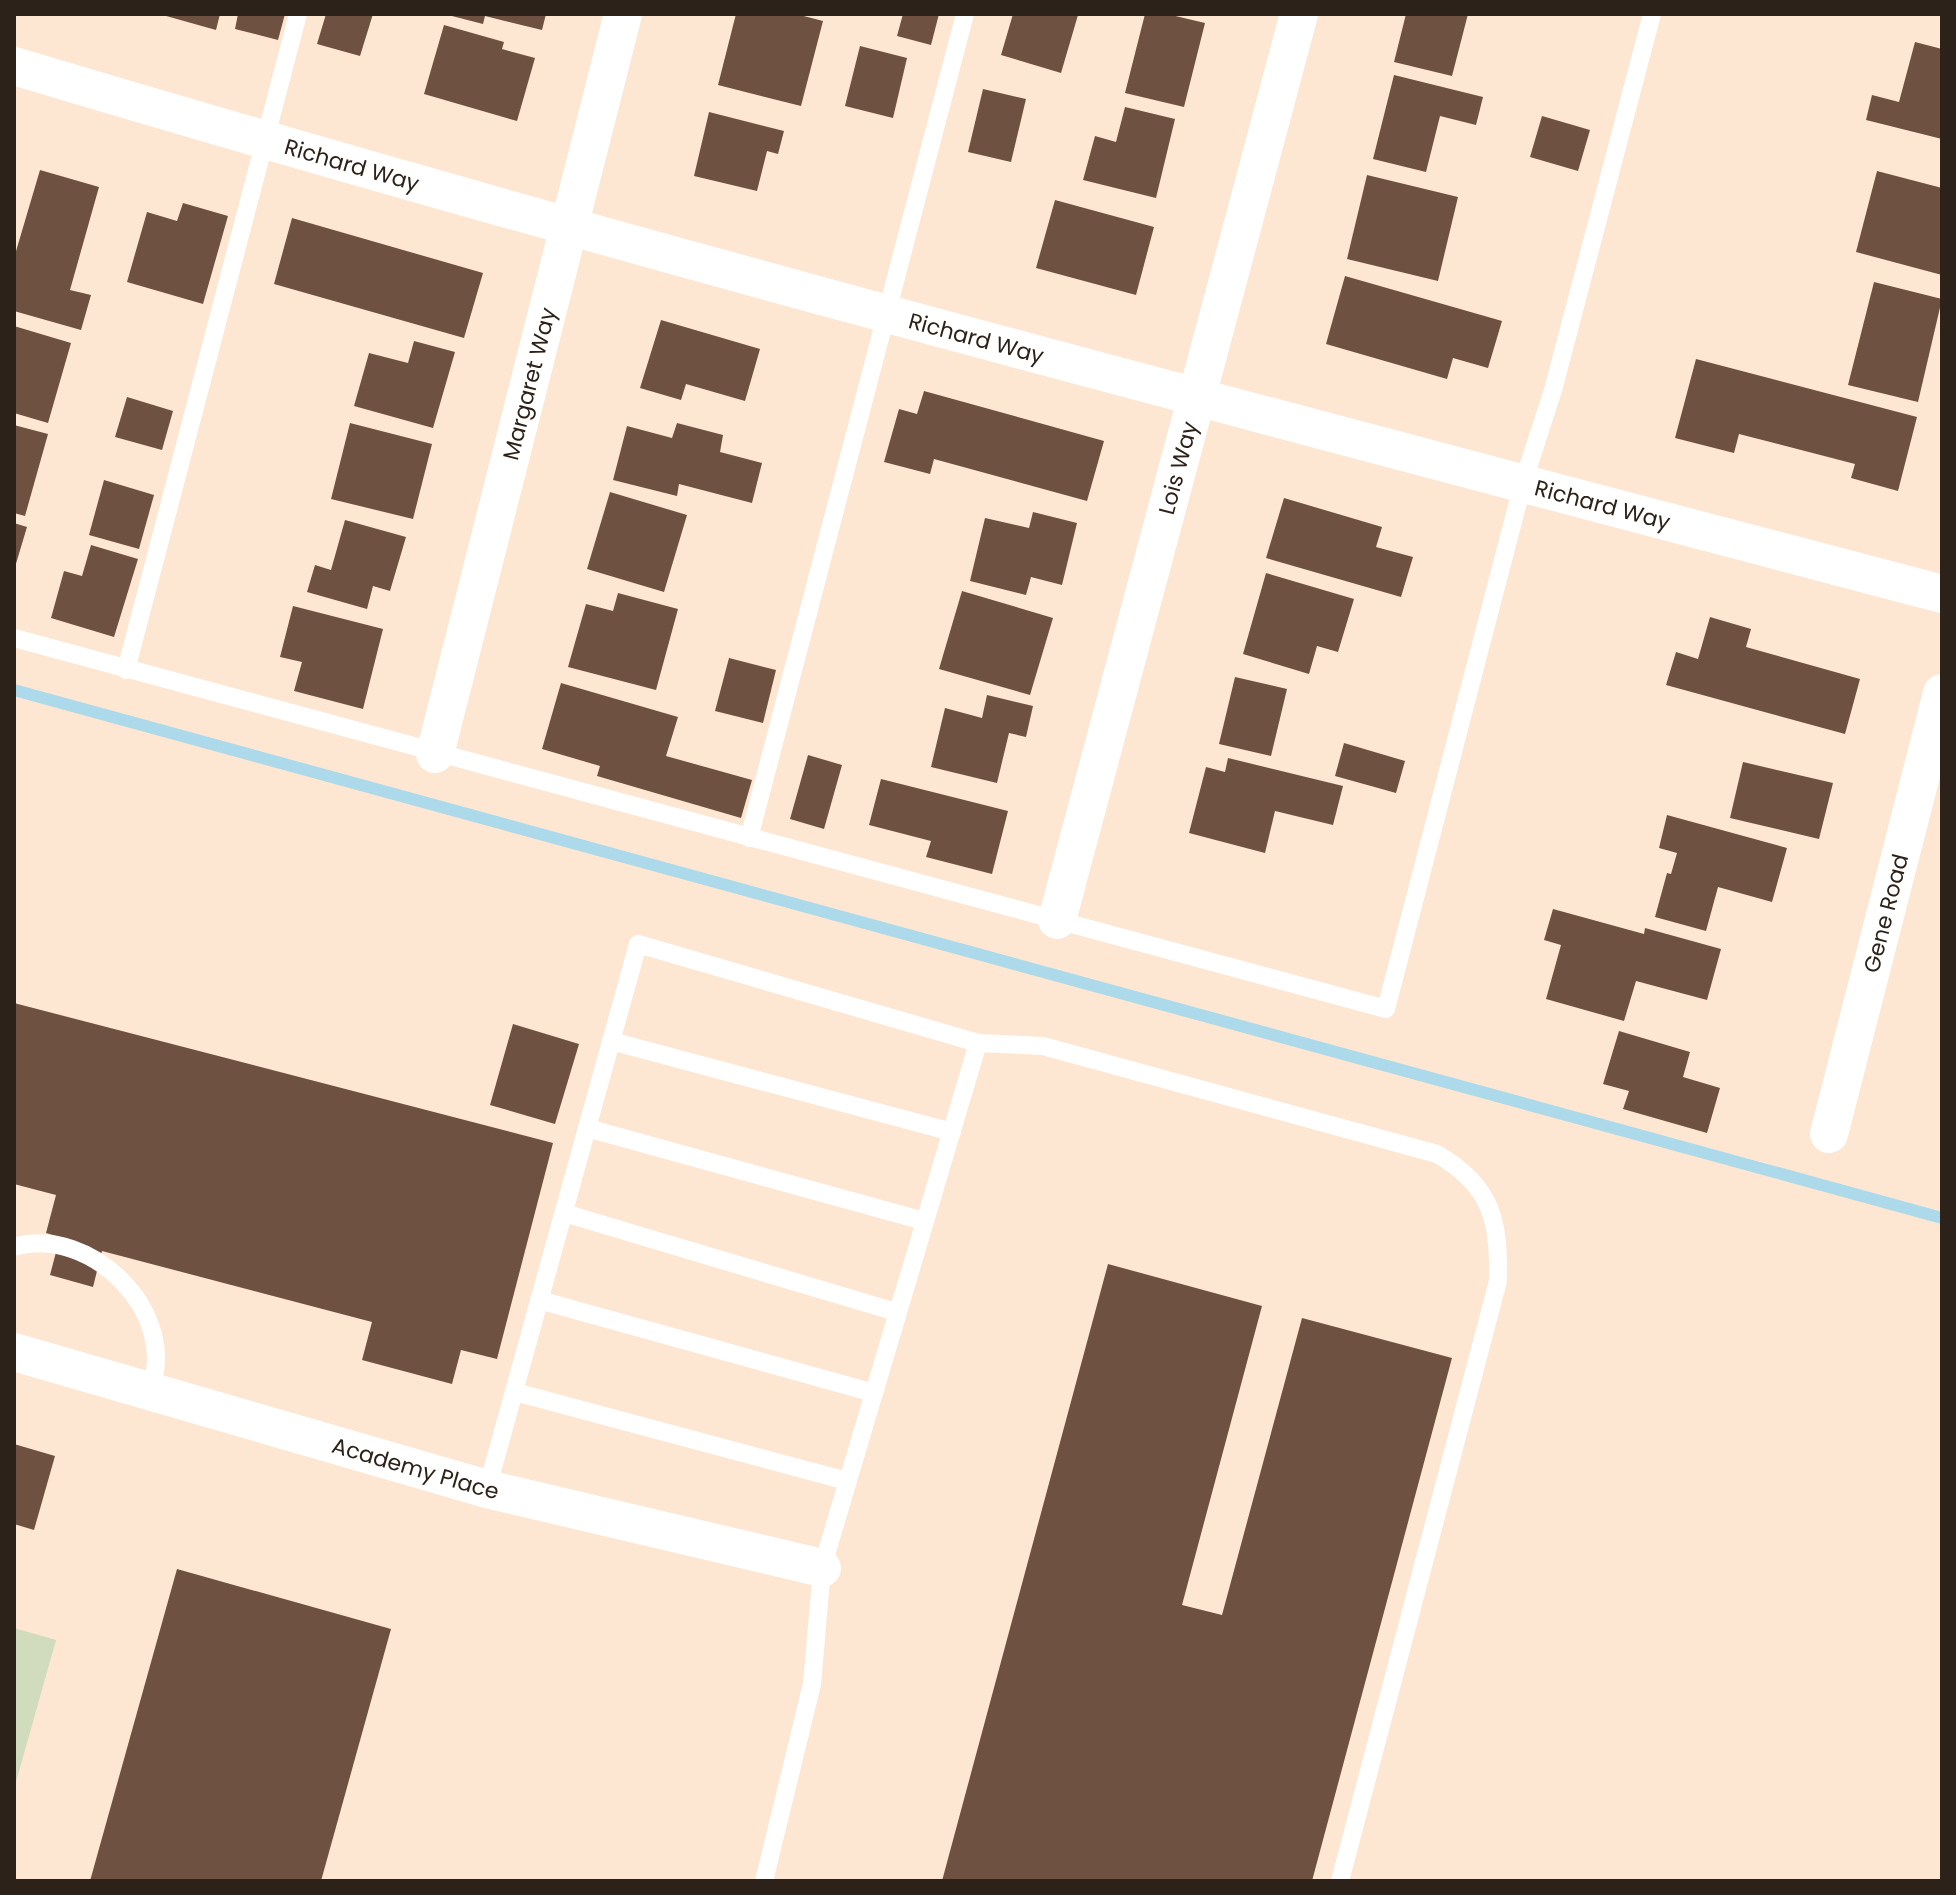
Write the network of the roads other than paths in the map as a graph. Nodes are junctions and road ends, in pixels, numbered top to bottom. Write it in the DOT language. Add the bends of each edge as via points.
graph roads {
  1 [pos="298,14"];
  2 [pos="623,14"];
  3 [pos="965,14"];
  4 [pos="1299,14"];
  5 [pos="1652,14"];
  6 [pos="14,66"];
  7 [pos="266,141"];
  8 [pos="568,225"];
  9 [pos="889,313"];
  10 [pos="1199,398"];
  11 [pos="1523,483"];
  12 [pos="1942,594"];
  13 [pos="14,638"];
  14 [pos="126,670"];
  15 [pos="1942,693"];
  16 [pos="435,754"];
  17 [pos="749,838"];
  18 [pos="1057,920"];
  19 [pos="611,1041"];
  20 [pos="978,1043"];
  21 [pos="587,1128"];
  22 [pos="952,1132"];
  23 [pos="1829,1134"];
  24 [pos="564,1213"];
  25 [pos="924,1221"];
  26 [pos="14,1247"];
  27 [pos="539,1300"];
  28 [pos="896,1312"];
  29 [pos="14,1352"];
  30 [pos="150,1389"];
  31 [pos="515,1392"];
  32 [pos="874,1393"];
  33 [pos="847,1481"];
  34 [pos="487,1489"];
  35 [pos="822,1568"];
  36 [pos="764,1881"];
  37 [pos="1340,1881"];
  1 -- 7 [label="lane"];
  2 -- 8 [label="street, Margaret Way"];
  3 -- 9 [label="lane"];
  4 -- 10 [label="street, Lois Way"];
  5 -- 11 [label="lane" via="1553,390"];
  6 -- 7 [label="street, Richard Way"];
  7 -- 8 [label="street, Richard Way"];
  7 -- 14 [label="lane"];
  8 -- 9 [label="street, Richard Way"];
  8 -- 16 [label="street, Margaret Way"];
  9 -- 10 [label="street, Richard Way"];
  9 -- 17 [label="lane"];
  10 -- 11 [label="street, Richard Way"];
  10 -- 18 [label="street, Lois Way"];
  11 -- 12 [label="street, Richard Way"];
  11 -- 18 [label="lane" via="1386,1009"];
  13 -- 14 [label="lane"];
  14 -- 16 [label="lane"];
  15 -- 23 [label="street, Gene Road"];
  16 -- 17 [label="lane"];
  17 -- 18 [label="lane"];
  19 -- 20 [label="lane" via="638,944"];
  19 -- 21 [label="lane"];
  19 -- 22 [label="lane"];
  20 -- 22 [label="lane"];
  20 -- 37 [label="lane" via="1043,1046 1437,1154 1463,1169 1484,1197 1499,1233 1498,1281"];
  21 -- 24 [label="lane"];
  21 -- 25 [label="lane"];
  22 -- 25 [label="lane"];
  24 -- 27 [label="lane"];
  24 -- 28 [label="lane"];
  25 -- 28 [label="lane"];
  26 -- 30 [label="lane" via="65,1247 103,1263 133,1291 152,1328 158,1369"];
  27 -- 31 [label="lane"];
  27 -- 32 [label="lane"];
  28 -- 32 [label="lane"];
  29 -- 30 [label="street, Academy Place"];
  30 -- 34 [label="street, Academy Place"];
  31 -- 33 [label="lane"];
  31 -- 34 [label="lane"];
  32 -- 33 [label="lane"];
  33 -- 35 [label="lane"];
  34 -- 35 [label="street, Academy Place"];
  35 -- 36 [label="lane" via="812,1684"];
}
